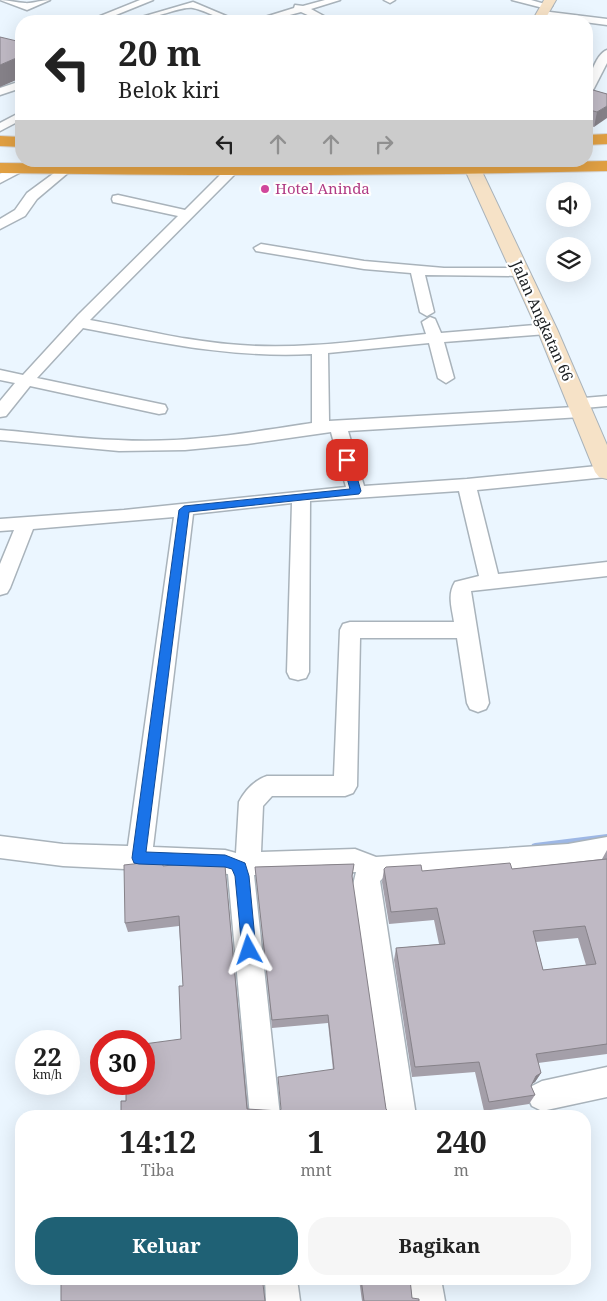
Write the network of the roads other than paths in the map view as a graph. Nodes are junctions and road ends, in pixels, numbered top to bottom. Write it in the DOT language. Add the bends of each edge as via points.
graph roads {
  1 [pos="5,0"];
  2 [pos="45,0"];
  3 [pos="148,0"];
  4 [pos="184,0"];
  5 [pos="335,0"];
  6 [pos="516,0"];
  7 [pos="291,3"];
  8 [pos="193,4"];
  9 [pos="26,7"];
  10 [pos="304,10"];
  11 [pos="544,10"];
  12 [pos="9,13"];
  13 [pos="109,15"];
  14 [pos="154,15"];
  15 [pos="219,15"];
  16 [pos="283,15"];
  17 [pos="315,15"];
  18 [pos="570,15"];
  19 [pos="593,19"];
  20 [pos="607,22"];
  21 [pos="607,53"];
  22 [pos="593,80"];
  23 [pos="15,86"];
  24 [pos="0,92"];
  25 [pos="593,94"];
  26 [pos="600,94"];
  27 [pos="15,119"];
  28 [pos="0,128"];
  29 [pos="0,141"];
  30 [pos="15,142"];
  31 [pos="593,145"];
  32 [pos="0,151"];
  33 [pos="15,152"];
  34 [pos="603,153"];
  35 [pos="0,160"];
  36 [pos="15,163"];
  37 [pos="15,165"];
  38 [pos="15,167"];
  39 [pos="47,167"];
  40 [pos="248,167"];
  41 [pos="422,167"];
  42 [pos="435,167"];
  43 [pos="504,167"];
  44 [pos="522,167"];
  45 [pos="535,167"];
  46 [pos="0,168"];
  47 [pos="65,169"];
  48 [pos="234,170"];
  49 [pos="474,173"];
  50 [pos="0,179"];
  51 [pos="118,199"];
  52 [pos="189,214"];
  53 [pos="0,225"];
  54 [pos="261,248"];
  55 [pos="417,270"];
  56 [pos="520,272"];
  57 [pos="80,323"];
  58 [pos="431,324"];
  59 [pos="547,329"];
  60 [pos="320,348"];
  61 [pos="0,375"];
  62 [pos="446,378"];
  63 [pos="25,381"];
  64 [pos="607,401"];
  65 [pos="580,407"];
  66 [pos="159,409"];
  67 [pos="0,412"];
  68 [pos="330,427"];
  69 [pos="0,435"];
  70 [pos="607,471"];
  71 [pos="467,485"];
  72 [pos="356,491"];
  73 [pos="301,496"];
  74 [pos="184,510"];
  75 [pos="26,524"];
  76 [pos="0,525"];
  77 [pos="607,569"];
  78 [pos="490,582"];
  79 [pos="0,588"];
  80 [pos="466,630"];
  81 [pos="298,672"];
  82 [pos="478,703"];
  83 [pos="0,847"];
  84 [pos="607,848"];
  85 [pos="140,852"];
  86 [pos="242,864"];
  87 [pos="372,870"];
  88 [pos="607,1082"];
  89 [pos="542,1096"];
  90 [pos="264,1110"];
  91 [pos="399,1110"];
  92 [pos="282,1285"];
  93 [pos="426,1285"];
  94 [pos="283,1301"];
  95 [pos="428,1301"];
  1 -- 9 [label="street"];
  2 -- 9 [label="street"];
  3 -- 13 [label="street"];
  4 -- 8 [label="street"];
  5 -- 10 [label="street"];
  6 -- 11 [label="street"];
  7 -- 10 [label="street"];
  8 -- 14 [label="street"];
  8 -- 15 [label="street"];
  9 -- 12 [label="street"];
  10 -- 16 [label="street"];
  10 -- 17 [label="street"];
  11 -- 18 [label="street"];
  19 -- 20 [label="street"];
  21 -- 22 [label="street"];
  23 -- 24 [label="street"];
  25 -- 26 [label="street"];
  27 -- 28 [label="street"];
  29 -- 30 [label="highway"];
  31 -- 34 [label="highway"];
  32 -- 33 [label="highway"];
  35 -- 36 [label="highway"];
  37 -- 46 [label="highway"];
  38 -- 50 [label="street"];
  39 -- 47 [label="highway"];
  40 -- 48 [label="highway"];
  41 -- 48 [label="highway"];
  42 -- 49 [label="highway" via="466,180"];
  43 -- 49 [label="highway" via="493,176"];
  44 -- 45 [label="highway"];
  47 -- 48 [label="highway"];
  47 -- 53 [label="street" via="32,196 24,209"];
  48 -- 52 [label="street"];
  49 -- 56 [label="street, Jalan Angkatan 66"];
  51 -- 52 [label="street"];
  52 -- 57 [label="street"];
  54 -- 55 [label="street"];
  55 -- 56 [label="street"];
  55 -- 58 [label="street"];
  56 -- 59 [label="street, Jalan Angkatan 66"];
  57 -- 60 [label="street" via="223,348"];
  57 -- 63 [label="street"];
  58 -- 59 [label="street"];
  58 -- 60 [label="street"];
  58 -- 62 [label="street"];
  59 -- 65 [label="street, Jalan Angkatan 66"];
  60 -- 68 [label="street"];
  61 -- 63 [label="street"];
  63 -- 66 [label="street"];
  63 -- 67 [label="street"];
  64 -- 65 [label="street"];
  65 -- 68 [label="street"];
  65 -- 70 [label="street, Jalan Angkatan 66"];
  68 -- 69 [label="street" via="247,439 166,445 119,446"];
  68 -- 72 [label="street"];
  70 -- 71 [label="street"];
  71 -- 72 [label="street"];
  71 -- 78 [label="street"];
  72 -- 73 [label="street"];
  73 -- 74 [label="street"];
  73 -- 81 [label="street"];
  74 -- 75 [label="street"];
  74 -- 85 [label="street"];
  75 -- 76 [label="street"];
  75 -- 79 [label="street"];
  77 -- 78 [label="street"];
  78 -- 80 [label="street" via="462,587 460,595"];
  80 -- 82 [label="street"];
  80 -- 86 [label="street" via="350,630 345,786 267,786 251,802"];
  83 -- 85 [label="street" via="63,854"];
  84 -- 87 [label="street" via="568,855"];
  85 -- 86 [label="street"];
  86 -- 87 [label="street" via="356,860"];
  86 -- 90 [label="street"];
  87 -- 91 [label="street" via="366,885"];
  88 -- 89 [label="street"];
  92 -- 94 [label="street"];
  93 -- 95 [label="street"];
}
